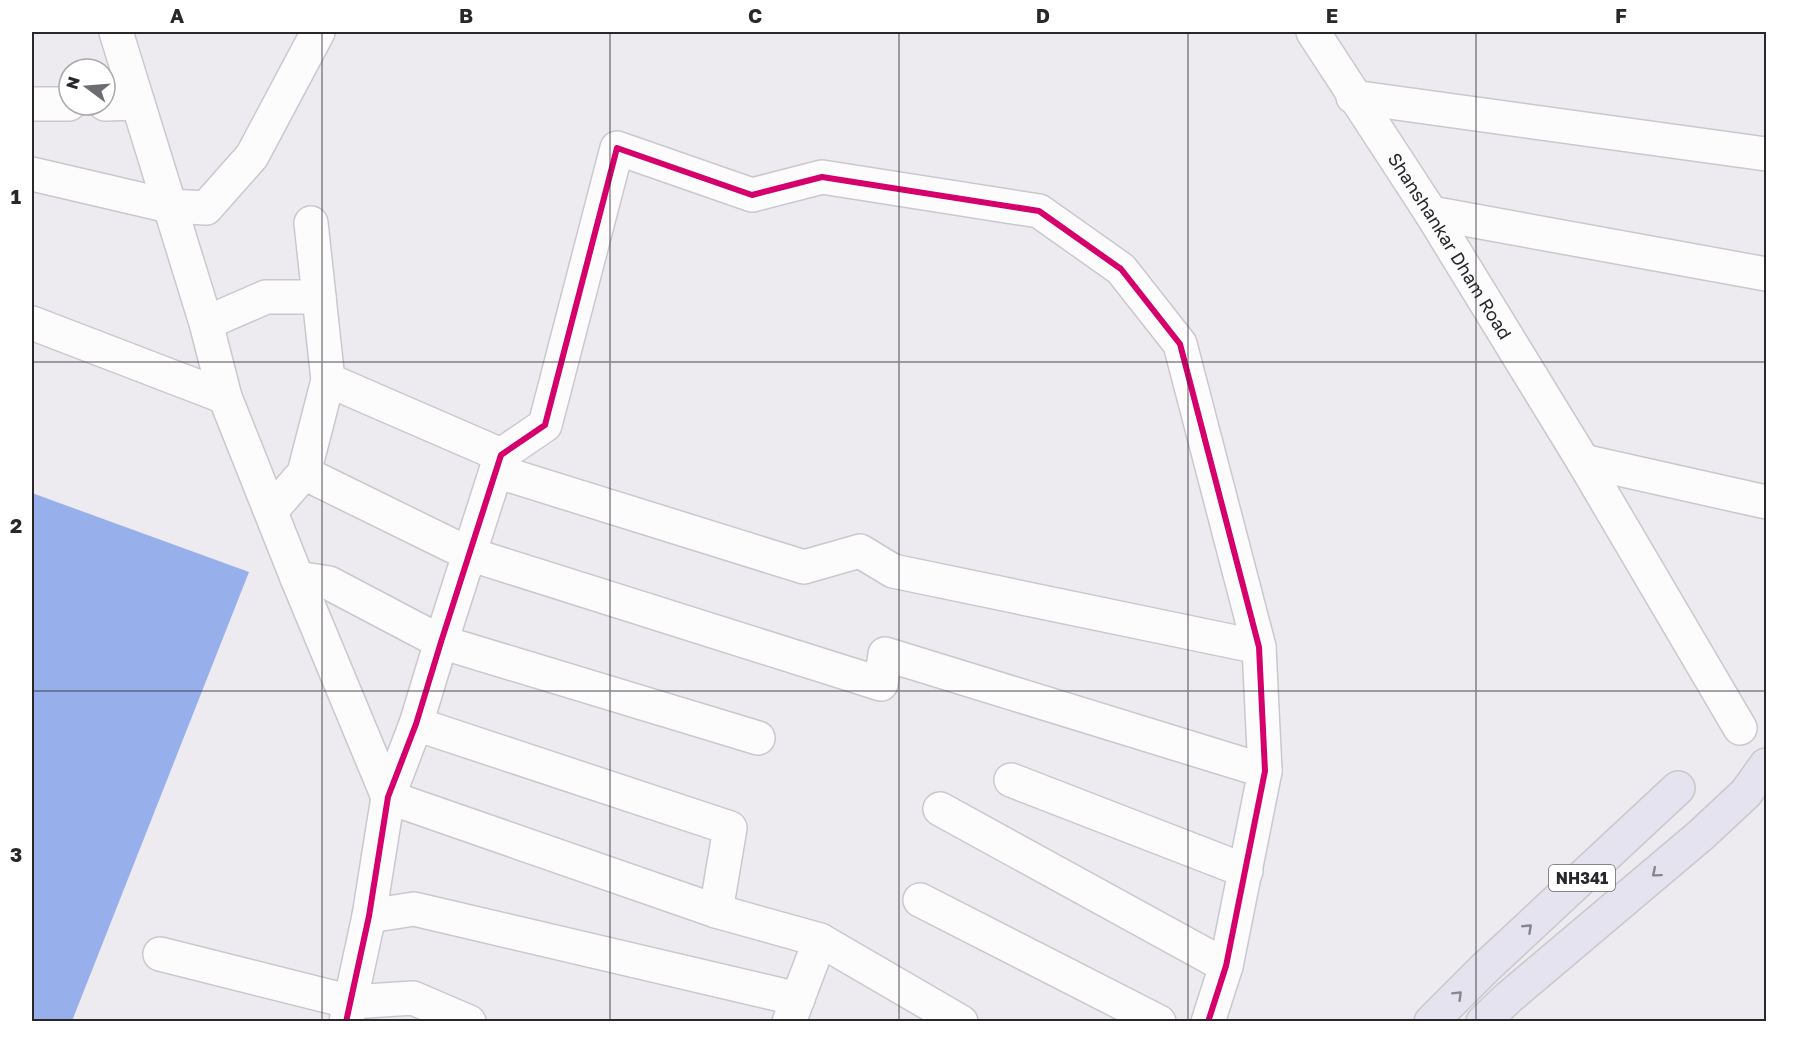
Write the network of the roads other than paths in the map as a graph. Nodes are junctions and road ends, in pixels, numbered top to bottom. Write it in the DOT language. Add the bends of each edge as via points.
graph roads {
  1 [pos="116,32"];
  2 [pos="318,32"];
  3 [pos="1313,32"];
  4 [pos="1353,97"];
  5 [pos="138,103"];
  6 [pos="32,104"];
  7 [pos="57,104"];
  8 [pos="117,104"];
  9 [pos="1767,154"];
  10 [pos="32,174"];
  11 [pos="169,206"];
  12 [pos="1431,213"];
  13 [pos="311,223"];
  14 [pos="1767,274"];
  15 [pos="319,297"];
  16 [pos="32,323"];
  17 [pos="206,323"];
  18 [pos="328,380"];
  19 [pos="225,397"];
  20 [pos="1583,460"];
  21 [pos="499,463"];
  22 [pos="304,473"];
  23 [pos="1767,502"];
  24 [pos="271,511"];
  25 [pos="469,554"];
  26 [pos="297,578"];
  27 [pos="441,642"];
  28 [pos="1259,647"];
  29 [pos="416,724"];
  30 [pos="1740,728"];
  31 [pos="758,738"];
  32 [pos="1767,765"];
  33 [pos="1265,771"];
  34 [pos="1011,780"];
  35 [pos="1678,788"];
  36 [pos="1756,791"];
  37 [pos="388,797"];
  38 [pos="940,809"];
  39 [pos="1246,871"];
  40 [pos="920,900"];
  41 [pos="716,911"];
  42 [pos="369,916"];
  43 [pos="820,940"];
  44 [pos="160,954"];
  45 [pos="1226,966"];
  46 [pos="793,1010"];
  47 [pos="348,1012"];
  48 [pos="469,1022"];
  49 [pos="962,1022"];
  50 [pos="1159,1022"];
  51 [pos="1208,1022"];
  52 [pos="1431,1022"];
  53 [pos="1483,1022"];
  1 -- 5 [label="street"];
  2 -- 11 [label="street" via="252,156 206,207"];
  3 -- 4 [label="street, Shanshankar Dham Road"];
  4 -- 9 [label="street"];
  4 -- 12 [label="street, Shanshankar Dham Road"];
  5 -- 8 [label="street"];
  5 -- 11 [label="street"];
  6 -- 7 [label="street"];
  10 -- 11 [label="street"];
  11 -- 17 [label="street"];
  12 -- 14 [label="street"];
  12 -- 20 [label="street, Shanshankar Dham Road"];
  13 -- 15 [label="street"];
  15 -- 17 [label="street" via="266,297"];
  15 -- 18 [label="street"];
  16 -- 19 [label="street"];
  17 -- 19 [label="street"];
  18 -- 21 [label="street"];
  18 -- 22 [label="street"];
  19 -- 24 [label="street"];
  20 -- 23 [label="street"];
  20 -- 30 [label="street, Shanshankar Dham Road"];
  21 -- 25 [label="street"];
  21 -- 28 [label="street" via="804,567 860,551 893,571"];
  21 -- 28 [label="street" via="544,425 617,148 752,195 822,177 1039,211 1121,269 1180,344"];
  22 -- 24 [label="street"];
  22 -- 25 [label="street"];
  24 -- 26 [label="street"];
  25 -- 27 [label="street"];
  25 -- 33 [label="street" via="881,684 885,654"];
  26 -- 27 [label="street" via="330,583"];
  26 -- 37 [label="street"];
  27 -- 29 [label="street"];
  27 -- 31 [label="street"];
  28 -- 33 [label="street"];
  29 -- 37 [label="street"];
  29 -- 41 [label="street" via="730,828"];
  32 -- 36 [label="highway, NH341"];
  33 -- 39 [label="street"];
  34 -- 39 [label="street"];
  52 -- 35 [label="highway, NH341, one-way"];
  36 -- 53 [label="highway, NH341, one-way"];
  37 -- 41 [label="street"];
  37 -- 42 [label="street"];
  38 -- 45 [label="street"];
  39 -- 45 [label="street"];
  40 -- 50 [label="street"];
  41 -- 43 [label="street"];
  42 -- 46 [label="street" via="414,909"];
  42 -- 47 [label="street"];
  43 -- 46 [label="street"];
  43 -- 49 [label="street"];
  44 -- 47 [label="street"];
  45 -- 51 [label="street"];
  47 -- 48 [label="street" via="413,998"];
}
